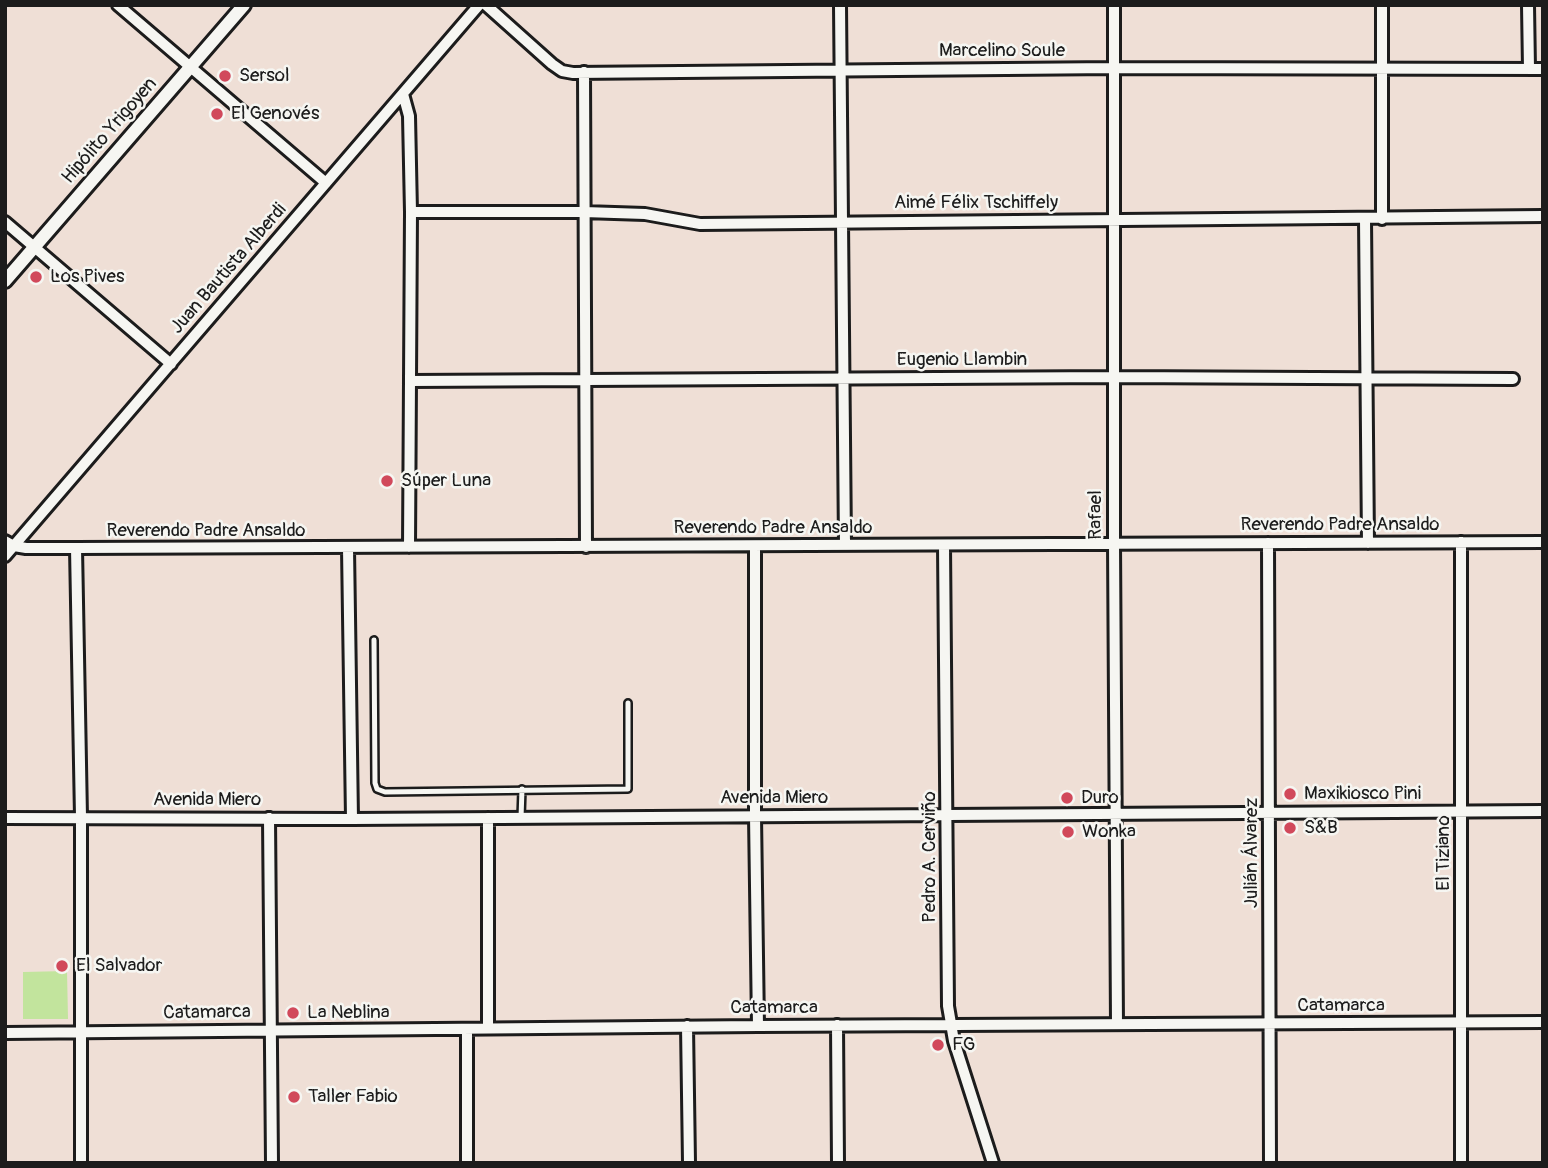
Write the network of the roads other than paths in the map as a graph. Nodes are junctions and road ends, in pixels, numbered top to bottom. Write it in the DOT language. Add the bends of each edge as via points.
graph roads {
  1 [pos="118,5"];
  2 [pos="244,5"];
  3 [pos="479,5"];
  4 [pos="486,5"];
  5 [pos="840,5"];
  6 [pos="1114,5"];
  7 [pos="1382,5"];
  8 [pos="1528,5"];
  9 [pos="190,67"];
  10 [pos="1114,68"];
  11 [pos="841,69"];
  12 [pos="1382,69"];
  13 [pos="1529,69"];
  14 [pos="1543,69"];
  15 [pos="584,72"];
  16 [pos="403,94"];
  17 [pos="326,183"];
  18 [pos="411,212"];
  19 [pos="584,212"];
  20 [pos="1543,216"];
  21 [pos="1365,219"];
  22 [pos="1382,219"];
  23 [pos="1115,220"];
  24 [pos="841,221"];
  25 [pos="5,222"];
  26 [pos="35,247"];
  27 [pos="5,281"];
  28 [pos="171,364"];
  29 [pos="1114,377"];
  30 [pos="1367,377"];
  31 [pos="842,378"];
  32 [pos="584,379"];
  33 [pos="1513,379"];
  34 [pos="410,381"];
  35 [pos="1461,542"];
  36 [pos="1543,542"];
  37 [pos="10,543"];
  38 [pos="1114,543"];
  39 [pos="1268,543"];
  40 [pos="1368,543"];
  41 [pos="845,545"];
  42 [pos="944,545"];
  43 [pos="755,546"];
  44 [pos="409,547"];
  45 [pos="586,547"];
  46 [pos="76,548"];
  47 [pos="348,548"];
  48 [pos="5,556"];
  49 [pos="374,640"];
  50 [pos="628,703"];
  51 [pos="522,789"];
  52 [pos="1462,811"];
  53 [pos="1543,811"];
  54 [pos="1269,812"];
  55 [pos="1116,813"];
  56 [pos="755,816"];
  57 [pos="947,816"];
  58 [pos="81,817"];
  59 [pos="5,818"];
  60 [pos="269,818"];
  61 [pos="488,818"];
  62 [pos="521,818"];
  63 [pos="352,819"];
  64 [pos="1543,1022"];
  65 [pos="1462,1023"];
  66 [pos="950,1024"];
  67 [pos="1117,1024"];
  68 [pos="1269,1024"];
  69 [pos="837,1025"];
  70 [pos="687,1026"];
  71 [pos="758,1026"];
  72 [pos="488,1028"];
  73 [pos="467,1029"];
  74 [pos="271,1030"];
  75 [pos="5,1032"];
  76 [pos="81,1032"];
  77 [pos="81,1163"];
  78 [pos="272,1163"];
  79 [pos="467,1163"];
  80 [pos="689,1163"];
  81 [pos="838,1163"];
  82 [pos="993,1163"];
  83 [pos="1270,1163"];
  84 [pos="1461,1163"];
  1 -- 9 [label="street"];
  2 -- 9 [label="street, Hipólito Yrigoyen"];
  3 -- 16 [label="street, Juan Bautista Alberdi"];
  4 -- 15 [label="street, Marcelino Soule" via="562,71"];
  5 -- 11 [label="street"];
  6 -- 10 [label="street, Rafael"];
  7 -- 12 [label="street"];
  8 -- 13 [label="street"];
  9 -- 17 [label="street"];
  9 -- 26 [label="street, Hipólito Yrigoyen"];
  10 -- 11 [label="street, Marcelino Soule"];
  10 -- 12 [label="street, Marcelino Soule"];
  10 -- 23 [label="street, Rafael"];
  11 -- 15 [label="street, Marcelino Soule"];
  11 -- 24 [label="street"];
  12 -- 13 [label="street, Marcelino Soule"];
  12 -- 22 [label="street"];
  13 -- 14 [label="street, Marcelino Soule"];
  15 -- 19 [label="street"];
  16 -- 17 [label="street, Juan Bautista Alberdi"];
  16 -- 18 [label="street" via="409,116"];
  17 -- 28 [label="street, Juan Bautista Alberdi"];
  18 -- 19 [label="street, Aimé Félix Tschiffely"];
  18 -- 34 [label="street"];
  19 -- 24 [label="street, Aimé Félix Tschiffely" via="645,214 700,224"];
  19 -- 32 [label="street"];
  20 -- 22 [label="street, Aimé Félix Tschiffely"];
  21 -- 22 [label="street, Aimé Félix Tschiffely"];
  21 -- 23 [label="street, Aimé Félix Tschiffely"];
  21 -- 30 [label="street"];
  23 -- 24 [label="street, Aimé Félix Tschiffely"];
  23 -- 29 [label="street, Rafael"];
  24 -- 31 [label="street"];
  25 -- 26 [label="street"];
  26 -- 27 [label="street, Hipólito Yrigoyen"];
  26 -- 28 [label="street"];
  28 -- 37 [label="street, Juan Bautista Alberdi"];
  29 -- 30 [label="street, Eugenio Llambin"];
  29 -- 31 [label="street, Eugenio Llambin"];
  29 -- 38 [label="street, Rafael"];
  30 -- 33 [label="street, Eugenio Llambin"];
  30 -- 40 [label="street"];
  31 -- 32 [label="street, Eugenio Llambin"];
  31 -- 41 [label="street"];
  32 -- 34 [label="street, Eugenio Llambin"];
  32 -- 45 [label="street"];
  34 -- 44 [label="street"];
  35 -- 36 [label="street, Reverendo Padre Ansaldo"];
  35 -- 40 [label="street, Reverendo Padre Ansaldo"];
  35 -- 52 [label="street, El Tiziano"];
  37 -- 46 [label="street, Reverendo Padre Ansaldo" via="26,548"];
  37 -- 48 [label="street, Juan Bautista Alberdi"];
  38 -- 39 [label="street, Reverendo Padre Ansaldo"];
  38 -- 42 [label="street, Reverendo Padre Ansaldo"];
  38 -- 55 [label="street, Rafael"];
  39 -- 40 [label="street, Reverendo Padre Ansaldo"];
  39 -- 54 [label="street, Julián Álvarez"];
  41 -- 42 [label="street, Reverendo Padre Ansaldo"];
  41 -- 43 [label="street, Reverendo Padre Ansaldo"];
  42 -- 57 [label="street, Pedro A. Cerviño"];
  43 -- 45 [label="street, Reverendo Padre Ansaldo"];
  43 -- 56 [label="street"];
  44 -- 45 [label="street, Reverendo Padre Ansaldo"];
  44 -- 47 [label="street, Reverendo Padre Ansaldo"];
  46 -- 47 [label="street, Reverendo Padre Ansaldo"];
  46 -- 58 [label="street"];
  47 -- 63 [label="street"];
  49 -- 51 [label="lane" via="377,789"];
  50 -- 51 [label="lane" via="628,789"];
  51 -- 62 [label="lane"];
  52 -- 53 [label="street, Avenida Miero"];
  52 -- 54 [label="street, Avenida Miero"];
  52 -- 65 [label="street, El Tiziano"];
  54 -- 55 [label="street, Avenida Miero"];
  54 -- 68 [label="street, Julián Álvarez"];
  55 -- 57 [label="street, Avenida Miero"];
  55 -- 67 [label="street, Rafael"];
  56 -- 57 [label="street, Avenida Miero"];
  56 -- 62 [label="street, Avenida Miero"];
  56 -- 71 [label="street"];
  57 -- 66 [label="street, Pedro A. Cerviño"];
  58 -- 59 [label="street, Avenida Miero"];
  58 -- 60 [label="street, Avenida Miero"];
  58 -- 76 [label="street"];
  60 -- 63 [label="street, Avenida Miero"];
  60 -- 74 [label="street"];
  61 -- 62 [label="street, Avenida Miero"];
  61 -- 63 [label="street, Avenida Miero"];
  61 -- 72 [label="street"];
  64 -- 65 [label="street, Catamarca"];
  65 -- 68 [label="street, Catamarca"];
  65 -- 84 [label="street, El Tiziano"];
  66 -- 67 [label="street, Catamarca"];
  66 -- 69 [label="street, Catamarca"];
  66 -- 82 [label="street, Pedro A. Cerviño"];
  67 -- 68 [label="street, Catamarca"];
  68 -- 83 [label="street, Julián Álvarez"];
  69 -- 71 [label="street, Catamarca"];
  69 -- 81 [label="street"];
  70 -- 71 [label="street, Catamarca"];
  70 -- 72 [label="street, Catamarca"];
  70 -- 80 [label="street"];
  72 -- 73 [label="street, Catamarca"];
  73 -- 74 [label="street, Catamarca"];
  73 -- 79 [label="street"];
  74 -- 76 [label="street, Catamarca"];
  74 -- 78 [label="street"];
  75 -- 76 [label="street, Catamarca"];
  76 -- 77 [label="street"];
}
